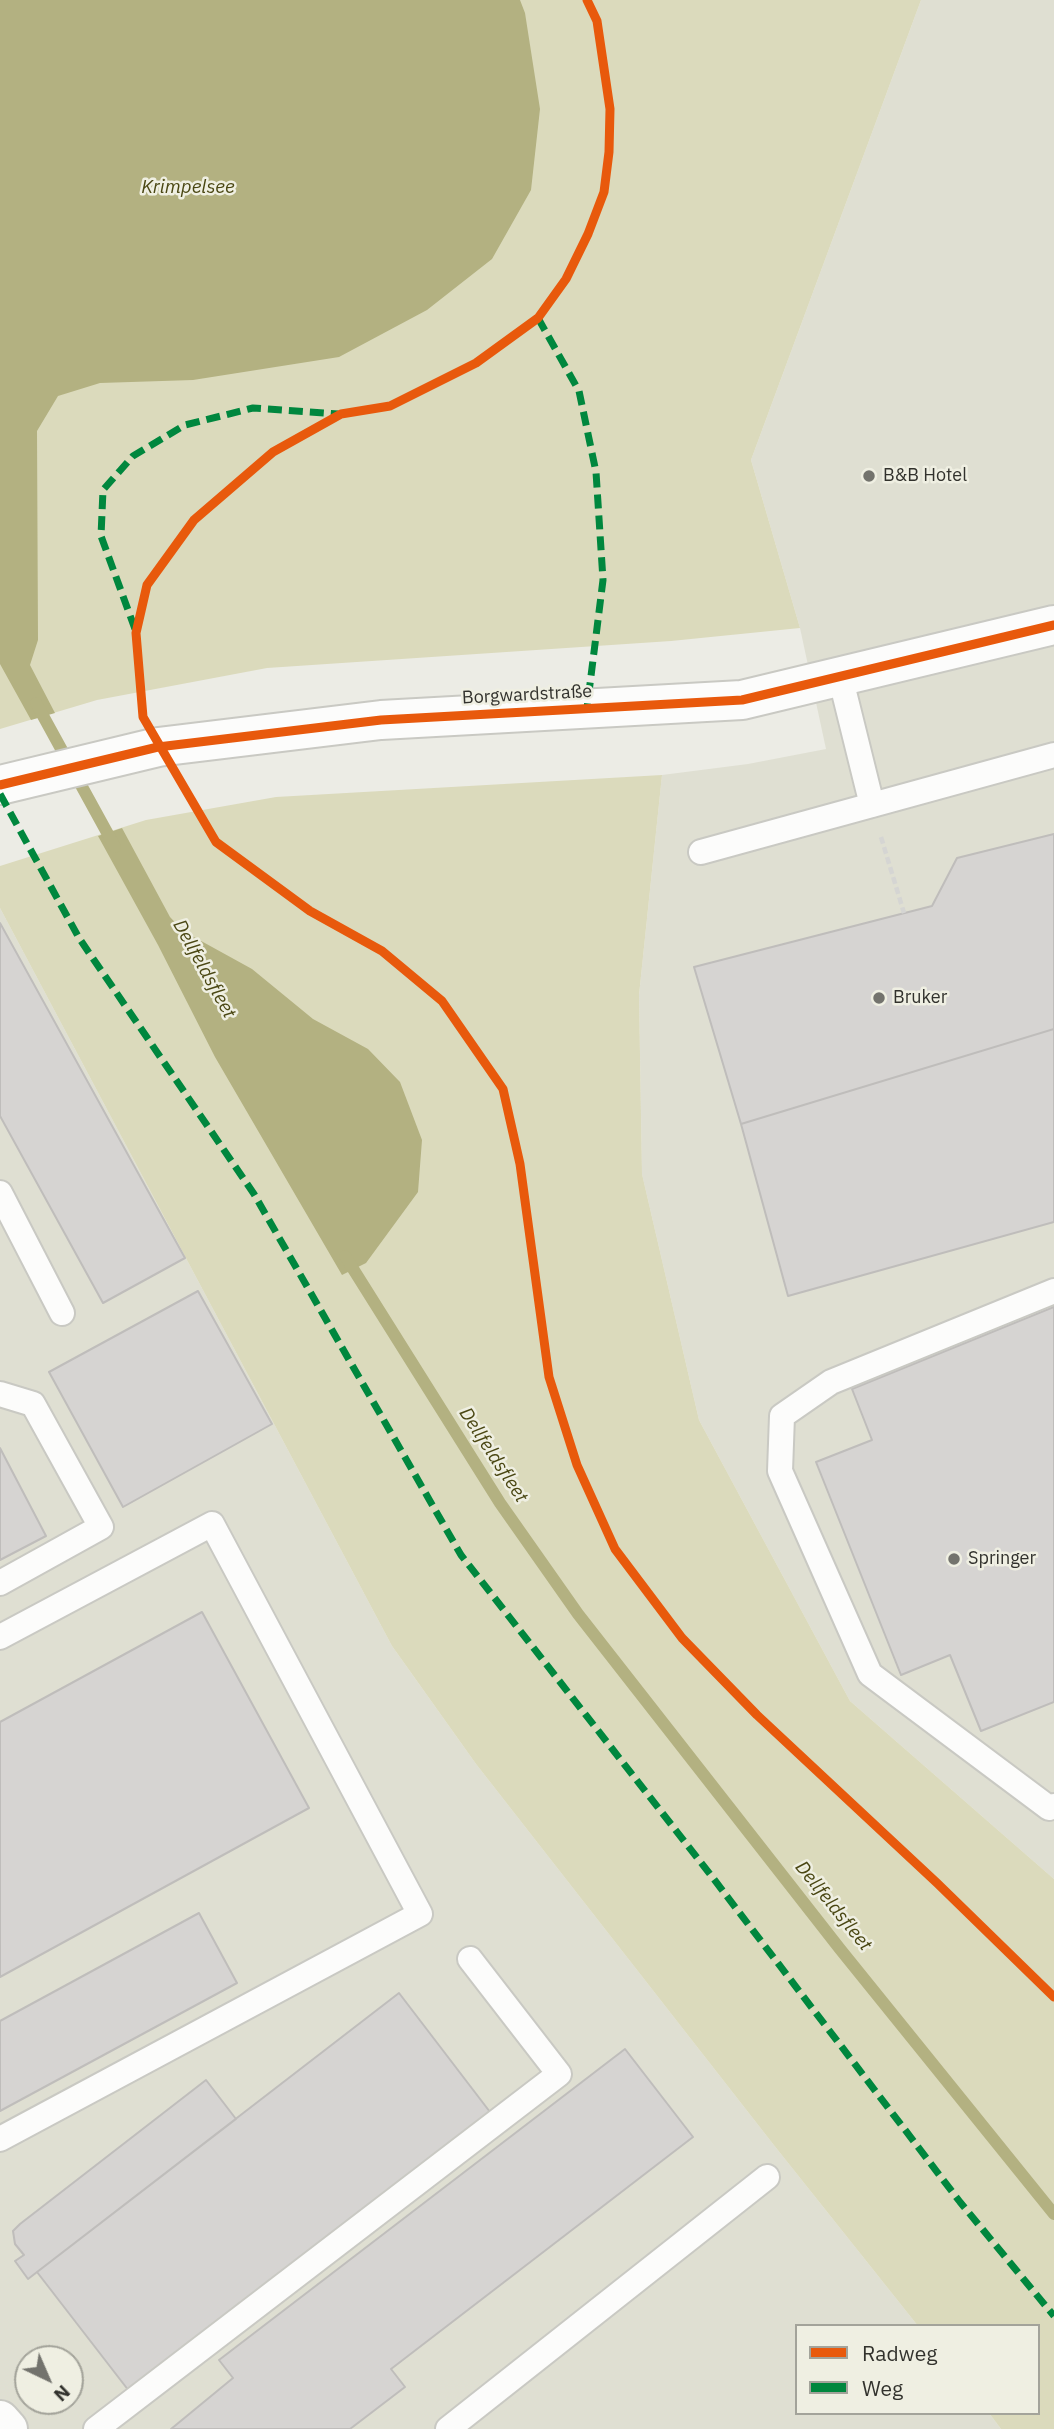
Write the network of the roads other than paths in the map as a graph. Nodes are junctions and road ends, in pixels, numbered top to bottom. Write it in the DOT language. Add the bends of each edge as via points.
graph roads {
  1 [pos="1054,625"];
  2 [pos="840,676"];
  3 [pos="1054,755"];
  4 [pos="3,784"];
  5 [pos="872,805"];
  6 [pos="701,852"];
  7 [pos="0,1193"];
  8 [pos="1054,1291"];
  9 [pos="62,1313"];
  10 [pos="0,1394"];
  11 [pos="0,1583"];
  12 [pos="0,1637"];
  13 [pos="1054,1806"];
  14 [pos="470,1959"];
  15 [pos="0,2139"];
  16 [pos="767,2177"];
  17 [pos="0,2420"];
  18 [pos="8,2429"];
  19 [pos="96,2429"];
  20 [pos="448,2429"];
  1 -- 2 [label="street, Borgwardstraße"];
  2 -- 4 [label="street, Borgwardstraße" via="742,700 381,720 158,747"];
  2 -- 5 [label="lane"];
  3 -- 5 [label="lane"];
  5 -- 6 [label="lane"];
  7 -- 9 [label="lane"];
  8 -- 13 [label="lane" via="831,1382 782,1416 780,1471 870,1674 1049,1808"];
  10 -- 11 [label="lane" via="33,1404 101,1527"];
  12 -- 15 [label="lane" via="212,1524 420,1914"];
  14 -- 19 [label="lane" via="559,2074"];
  16 -- 20 [label="lane"];
  17 -- 18 [label="street"];
}
